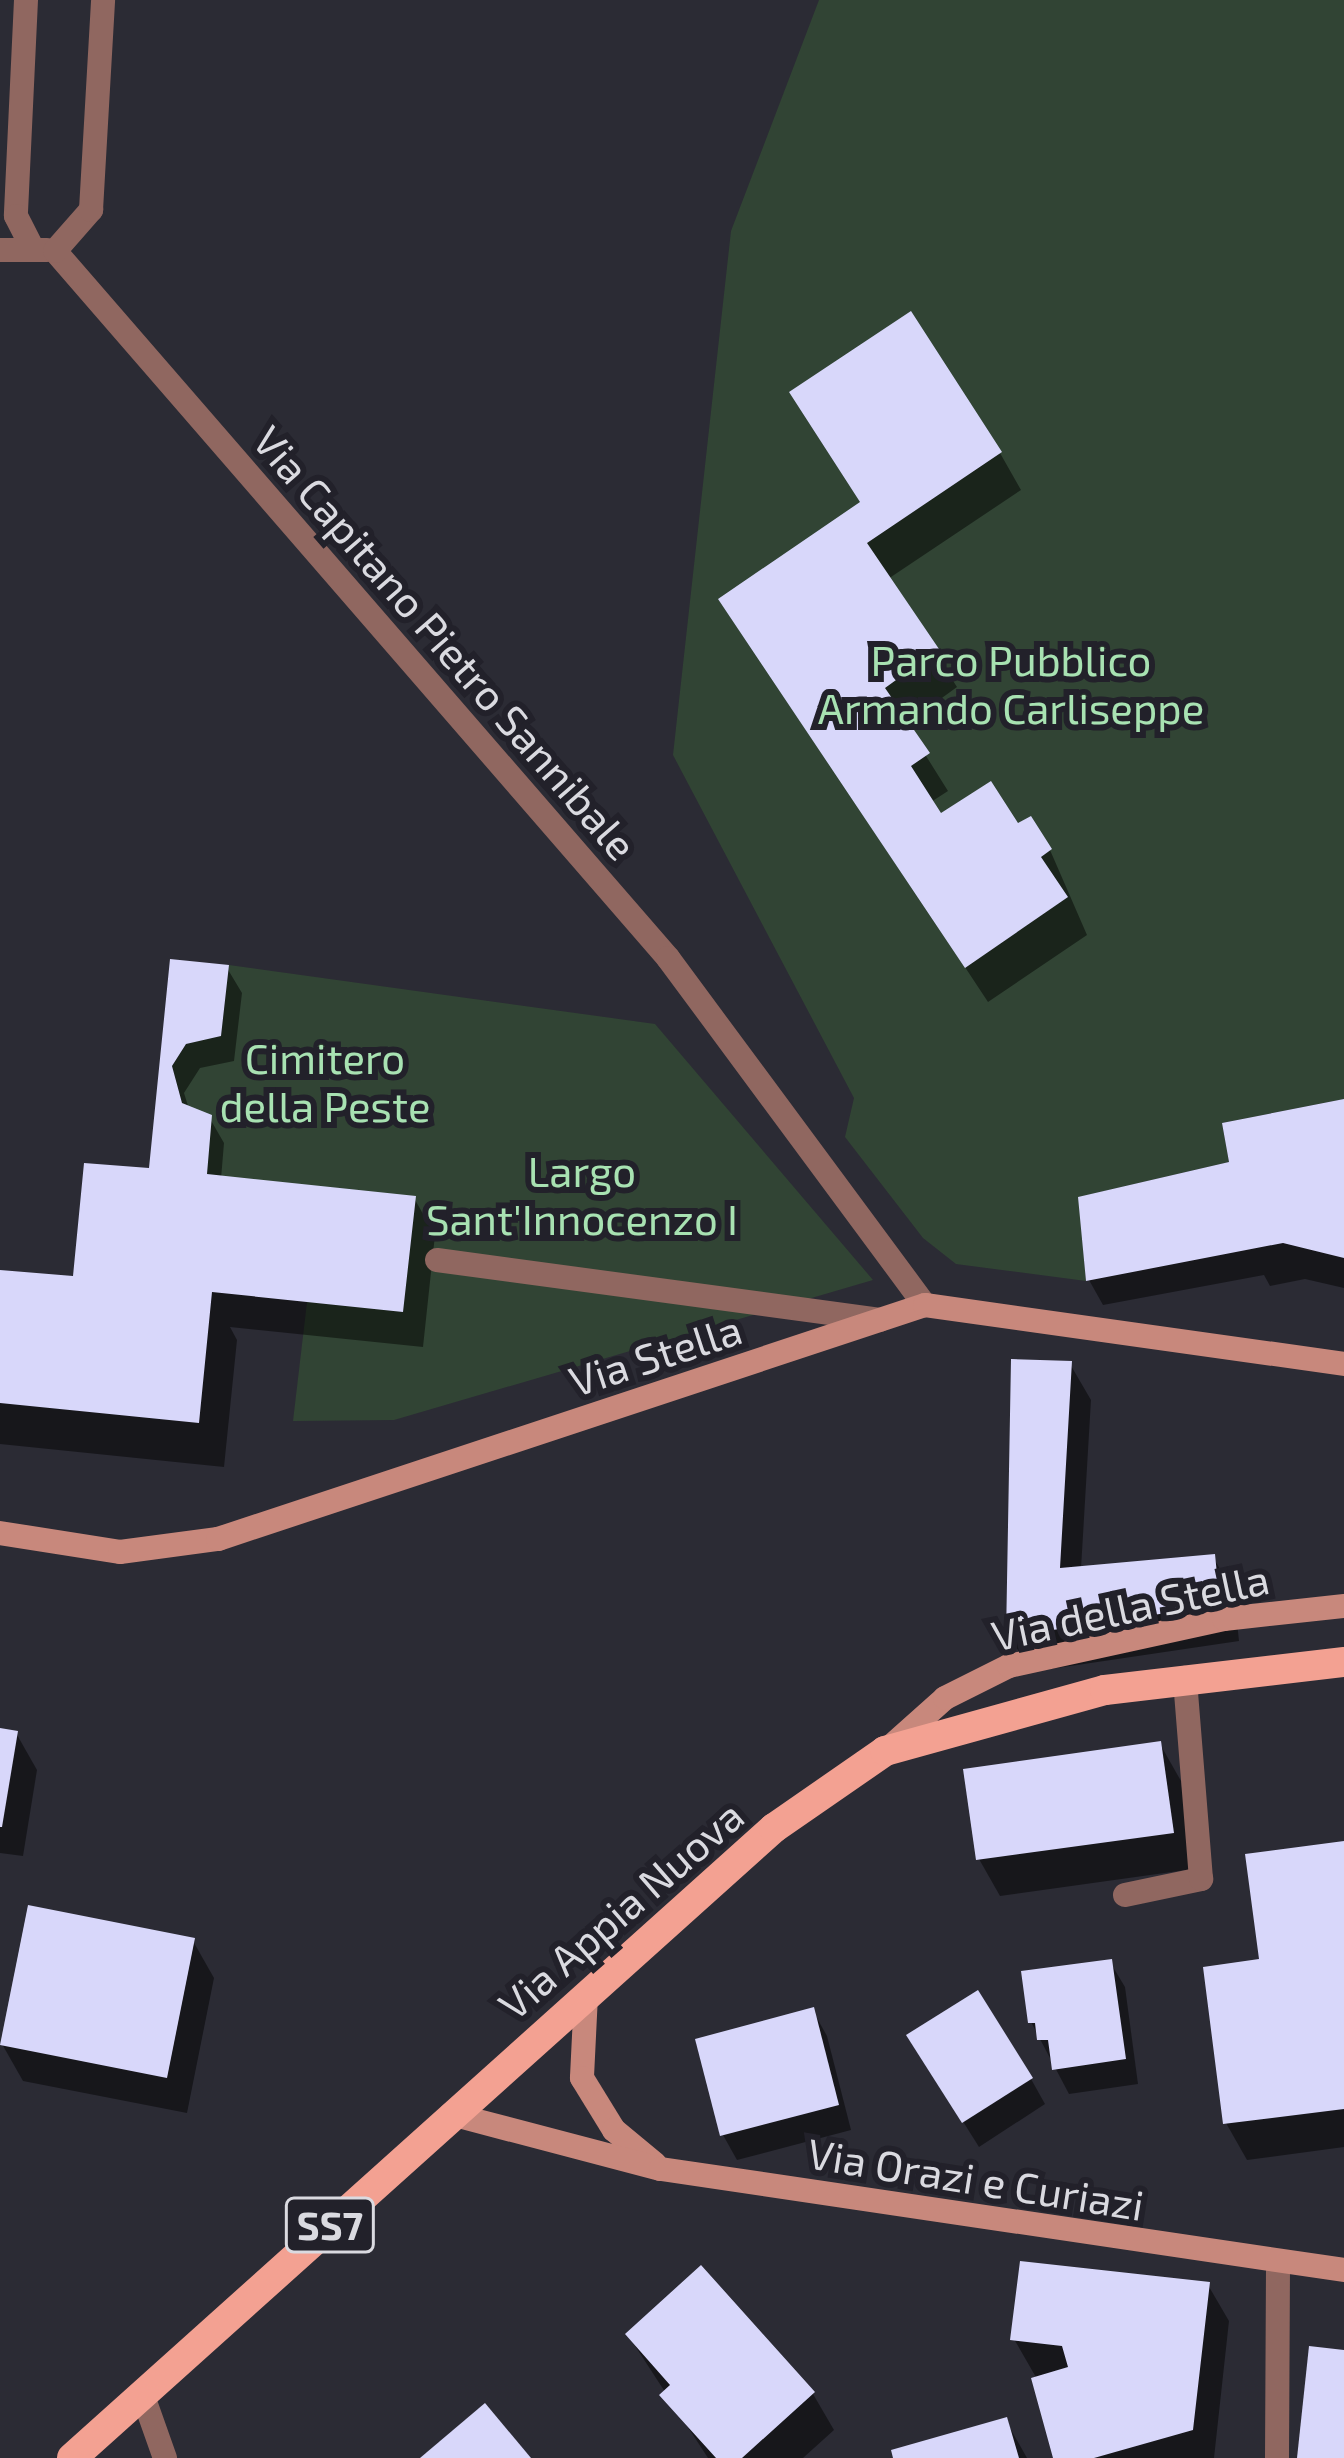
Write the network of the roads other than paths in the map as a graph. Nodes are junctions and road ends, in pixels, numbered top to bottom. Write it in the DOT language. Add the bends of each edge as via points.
graph roads {
  1 [pos="26,0"];
  2 [pos="103,0"];
  3 [pos="0,250"];
  4 [pos="44,250"];
  5 [pos="437,1259"];
  6 [pos="925,1305"];
  7 [pos="880,1320"];
  8 [pos="1344,1364"];
  9 [pos="0,1533"];
  10 [pos="1344,1606"];
  11 [pos="1344,1662"];
  12 [pos="1185,1678"];
  13 [pos="885,1751"];
  14 [pos="1125,1895"];
  15 [pos="587,1992"];
  16 [pos="451,2114"];
  17 [pos="662,2169"];
  18 [pos="1278,2262"];
  19 [pos="1344,2270"];
  20 [pos="143,2396"];
  21 [pos="72,2458"];
  22 [pos="165,2458"];
  23 [pos="1277,2458"];
  1 -- 4 [label="street, Via Capitano Pietro Sannibale" via="16,216"];
  2 -- 4 [label="street" via="91,210"];
  3 -- 4 [label="street"];
  4 -- 6 [label="street, Via Capitano Pietro Sannibale" via="668,958"];
  5 -- 7 [label="street"];
  6 -- 7 [label="street, Via Stella"];
  6 -- 8 [label="street, Via Stella"];
  7 -- 9 [label="street, Via Stella" via="218,1539 120,1552"];
  10 -- 13 [label="street, Via della Stella" via="1224,1619 1027,1660 945,1698"];
  11 -- 12 [label="main road, Via Appia Nuova / SS7"];
  12 -- 13 [label="main road, Via Appia Nuova / SS7" via="1038,1705"];
  12 -- 14 [label="street" via="1201,1879"];
  13 -- 15 [label="main road, Via Appia Nuova / SS7" via="774,1828"];
  15 -- 16 [label="main road, Via Appia Nuova / SS7"];
  15 -- 17 [label="street" via="581,2078 614,2130"];
  16 -- 17 [label="street, Via Orazi e Curiazi"];
  16 -- 20 [label="main road, Via Appia Nuova / SS7"];
  17 -- 18 [label="street, Via Orazi e Curiazi"];
  18 -- 19 [label="street, Via Orazi e Curiazi"];
  18 -- 23 [label="street"];
  20 -- 21 [label="main road, Via Appia Nuova / SS7"];
  20 -- 22 [label="street"];
}
